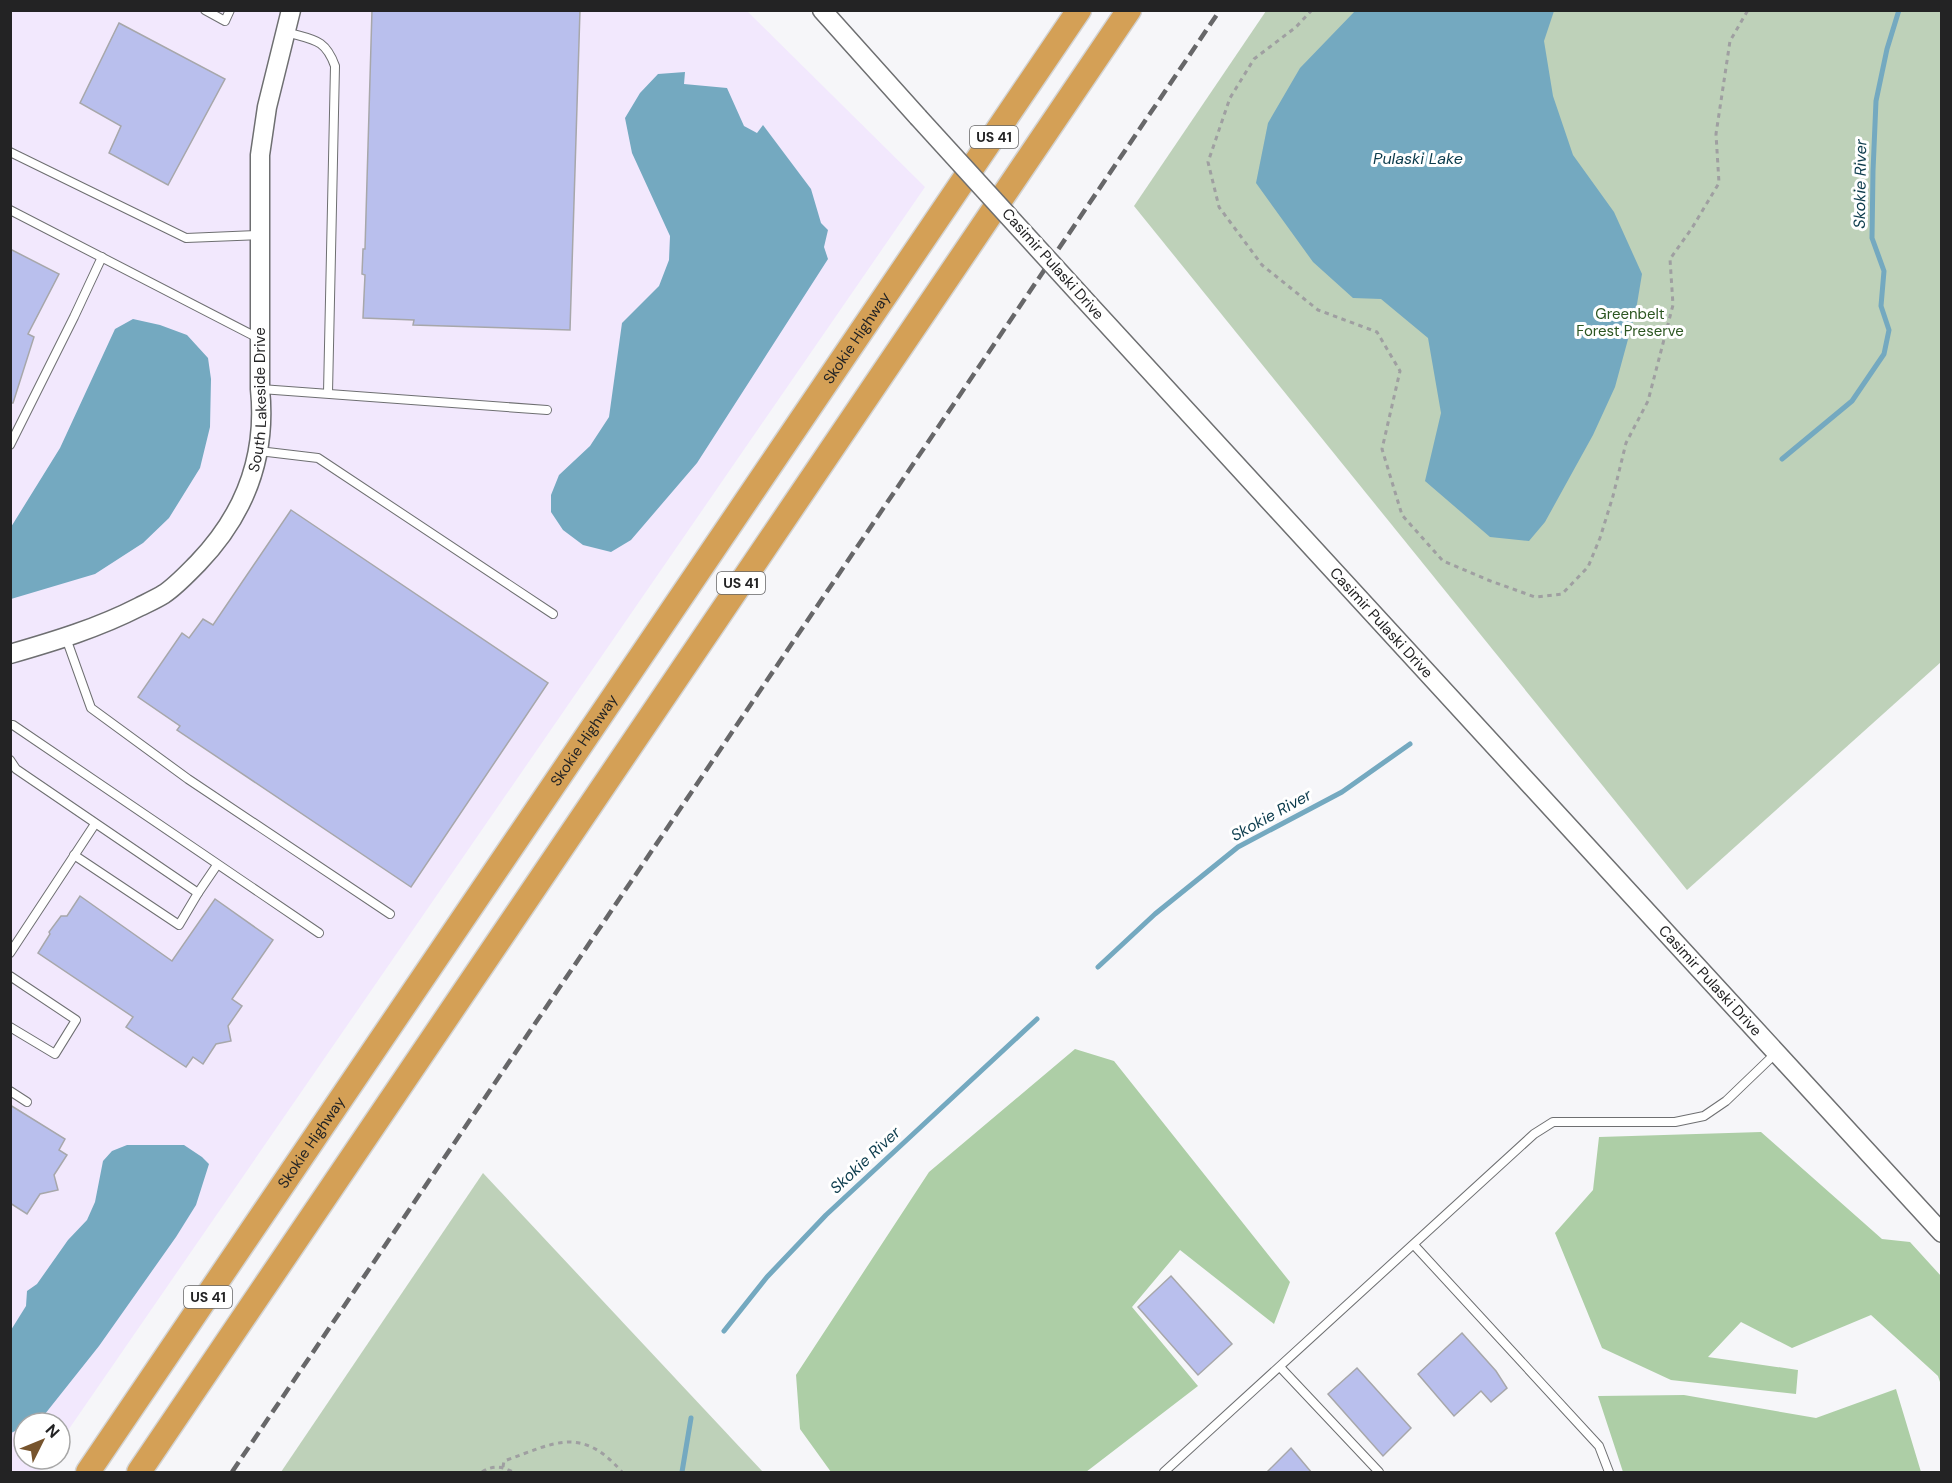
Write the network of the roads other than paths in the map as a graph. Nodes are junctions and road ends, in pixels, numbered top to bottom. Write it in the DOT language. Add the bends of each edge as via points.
graph roads {
  1 [pos="205,10"];
  2 [pos="230,10"];
  3 [pos="291,10"];
  4 [pos="822,10"];
  5 [pos="1079,10"];
  6 [pos="1129,10"];
  7 [pos="285,32"];
  8 [pos="10,152"];
  9 [pos="10,210"];
  10 [pos="260,235"];
  11 [pos="102,257"];
  12 [pos="260,339"];
  13 [pos="260,389"];
  14 [pos="328,393"];
  15 [pos="547,410"];
  16 [pos="10,445"];
  17 [pos="260,451"];
  18 [pos="553,614"];
  19 [pos="66,638"];
  20 [pos="10,654"];
  21 [pos="10,725"];
  22 [pos="10,760"];
  23 [pos="95,824"];
  24 [pos="74,855"];
  25 [pos="217,865"];
  26 [pos="198,892"];
  27 [pos="390,914"];
  28 [pos="319,933"];
  29 [pos="10,953"];
  30 [pos="10,976"];
  31 [pos="10,1027"];
  32 [pos="1776,1053"];
  33 [pos="10,1091"];
  34 [pos="27,1102"];
  35 [pos="1941,1233"];
  36 [pos="1414,1245"];
  37 [pos="1280,1367"];
  38 [pos="88,1473"];
  39 [pos="139,1473"];
  40 [pos="1164,1473"];
  41 [pos="1379,1473"];
  42 [pos="1609,1473"];
  1 -- 2 [label="lane" via="225,21"];
  3 -- 7 [label="street, South Lakeside Drive"];
  4 -- 32 [label="street, Casimir Pulaski Drive, bridge"];
  5 -- 38 [label="highway, Skokie Highway / US 41"];
  6 -- 39 [label="highway, US 41"];
  7 -- 10 [label="street, South Lakeside Drive" via="260,155"];
  7 -- 14 [label="lane" via="319,42 330,51 335,66"];
  8 -- 10 [label="lane" via="186,238"];
  9 -- 11 [label="lane"];
  10 -- 12 [label="street, South Lakeside Drive"];
  11 -- 12 [label="lane"];
  11 -- 16 [label="lane"];
  12 -- 13 [label="street, South Lakeside Drive"];
  13 -- 14 [label="lane"];
  13 -- 17 [label="street, South Lakeside Drive"];
  14 -- 15 [label="lane"];
  17 -- 18 [label="lane" via="318,458"];
  17 -- 19 [label="street, South Lakeside Drive" via="231,523 189,573 164,594 108,623"];
  19 -- 20 [label="street, South Lakeside Drive"];
  19 -- 27 [label="lane" via="91,708"];
  21 -- 25 [label="lane"];
  22 -- 23 [label="lane" via="16,769"];
  23 -- 24 [label="lane"];
  23 -- 26 [label="lane"];
  24 -- 26 [label="lane" via="179,925"];
  24 -- 29 [label="lane"];
  25 -- 26 [label="lane"];
  25 -- 28 [label="lane"];
  30 -- 31 [label="lane" via="76,1020 55,1054"];
  32 -- 35 [label="street, Casimir Pulaski Drive"];
  32 -- 36 [label="lane" via="1704,1116 1675,1122 1553,1122 1533,1134"];
  33 -- 34 [label="lane"];
  36 -- 37 [label="lane"];
  36 -- 42 [label="lane" via="1599,1446"];
  37 -- 40 [label="lane"];
  37 -- 41 [label="lane"];
}
